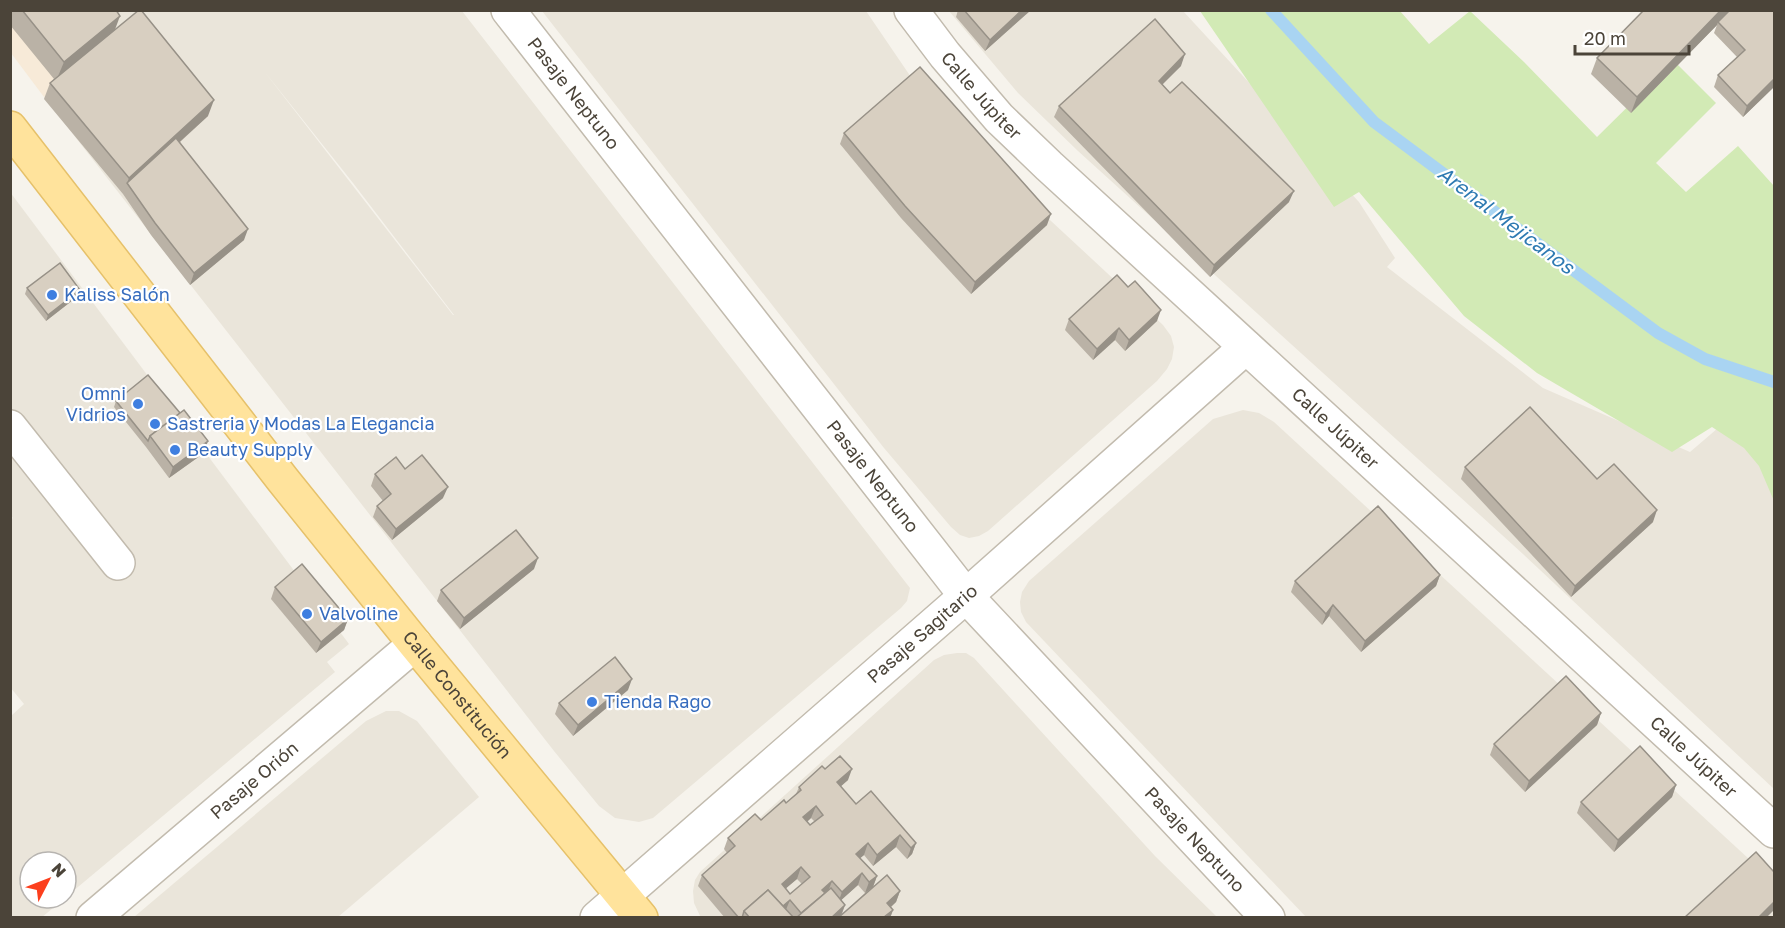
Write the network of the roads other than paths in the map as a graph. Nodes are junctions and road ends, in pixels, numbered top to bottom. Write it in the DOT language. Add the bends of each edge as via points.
graph roads {
  1 [pos="508,10"];
  2 [pos="911,10"];
  3 [pos="13,137"];
  4 [pos="1246,347"];
  5 [pos="10,427"];
  6 [pos="118,563"];
  7 [pos="966,596"];
  8 [pos="415,644"];
  9 [pos="1774,831"];
  10 [pos="631,906"];
  11 [pos="93,918"];
  12 [pos="597,918"];
  13 [pos="1268,918"];
  1 -- 7 [label="street, Pasaje Neptuno"];
  2 -- 4 [label="street, Calle Júpiter" via="999,118"];
  3 -- 8 [label="main road, Calle Constitución"];
  4 -- 7 [label="street, Pasaje Sagitario"];
  4 -- 9 [label="street, Calle Júpiter"];
  5 -- 6 [label="street"];
  7 -- 10 [label="street, Pasaje Sagitario"];
  7 -- 13 [label="street, Pasaje Neptuno"];
  8 -- 10 [label="main road, Calle Constitución"];
  8 -- 11 [label="street, Pasaje Orión"];
  10 -- 12 [label="street, Pasaje Sagitario"];
}
